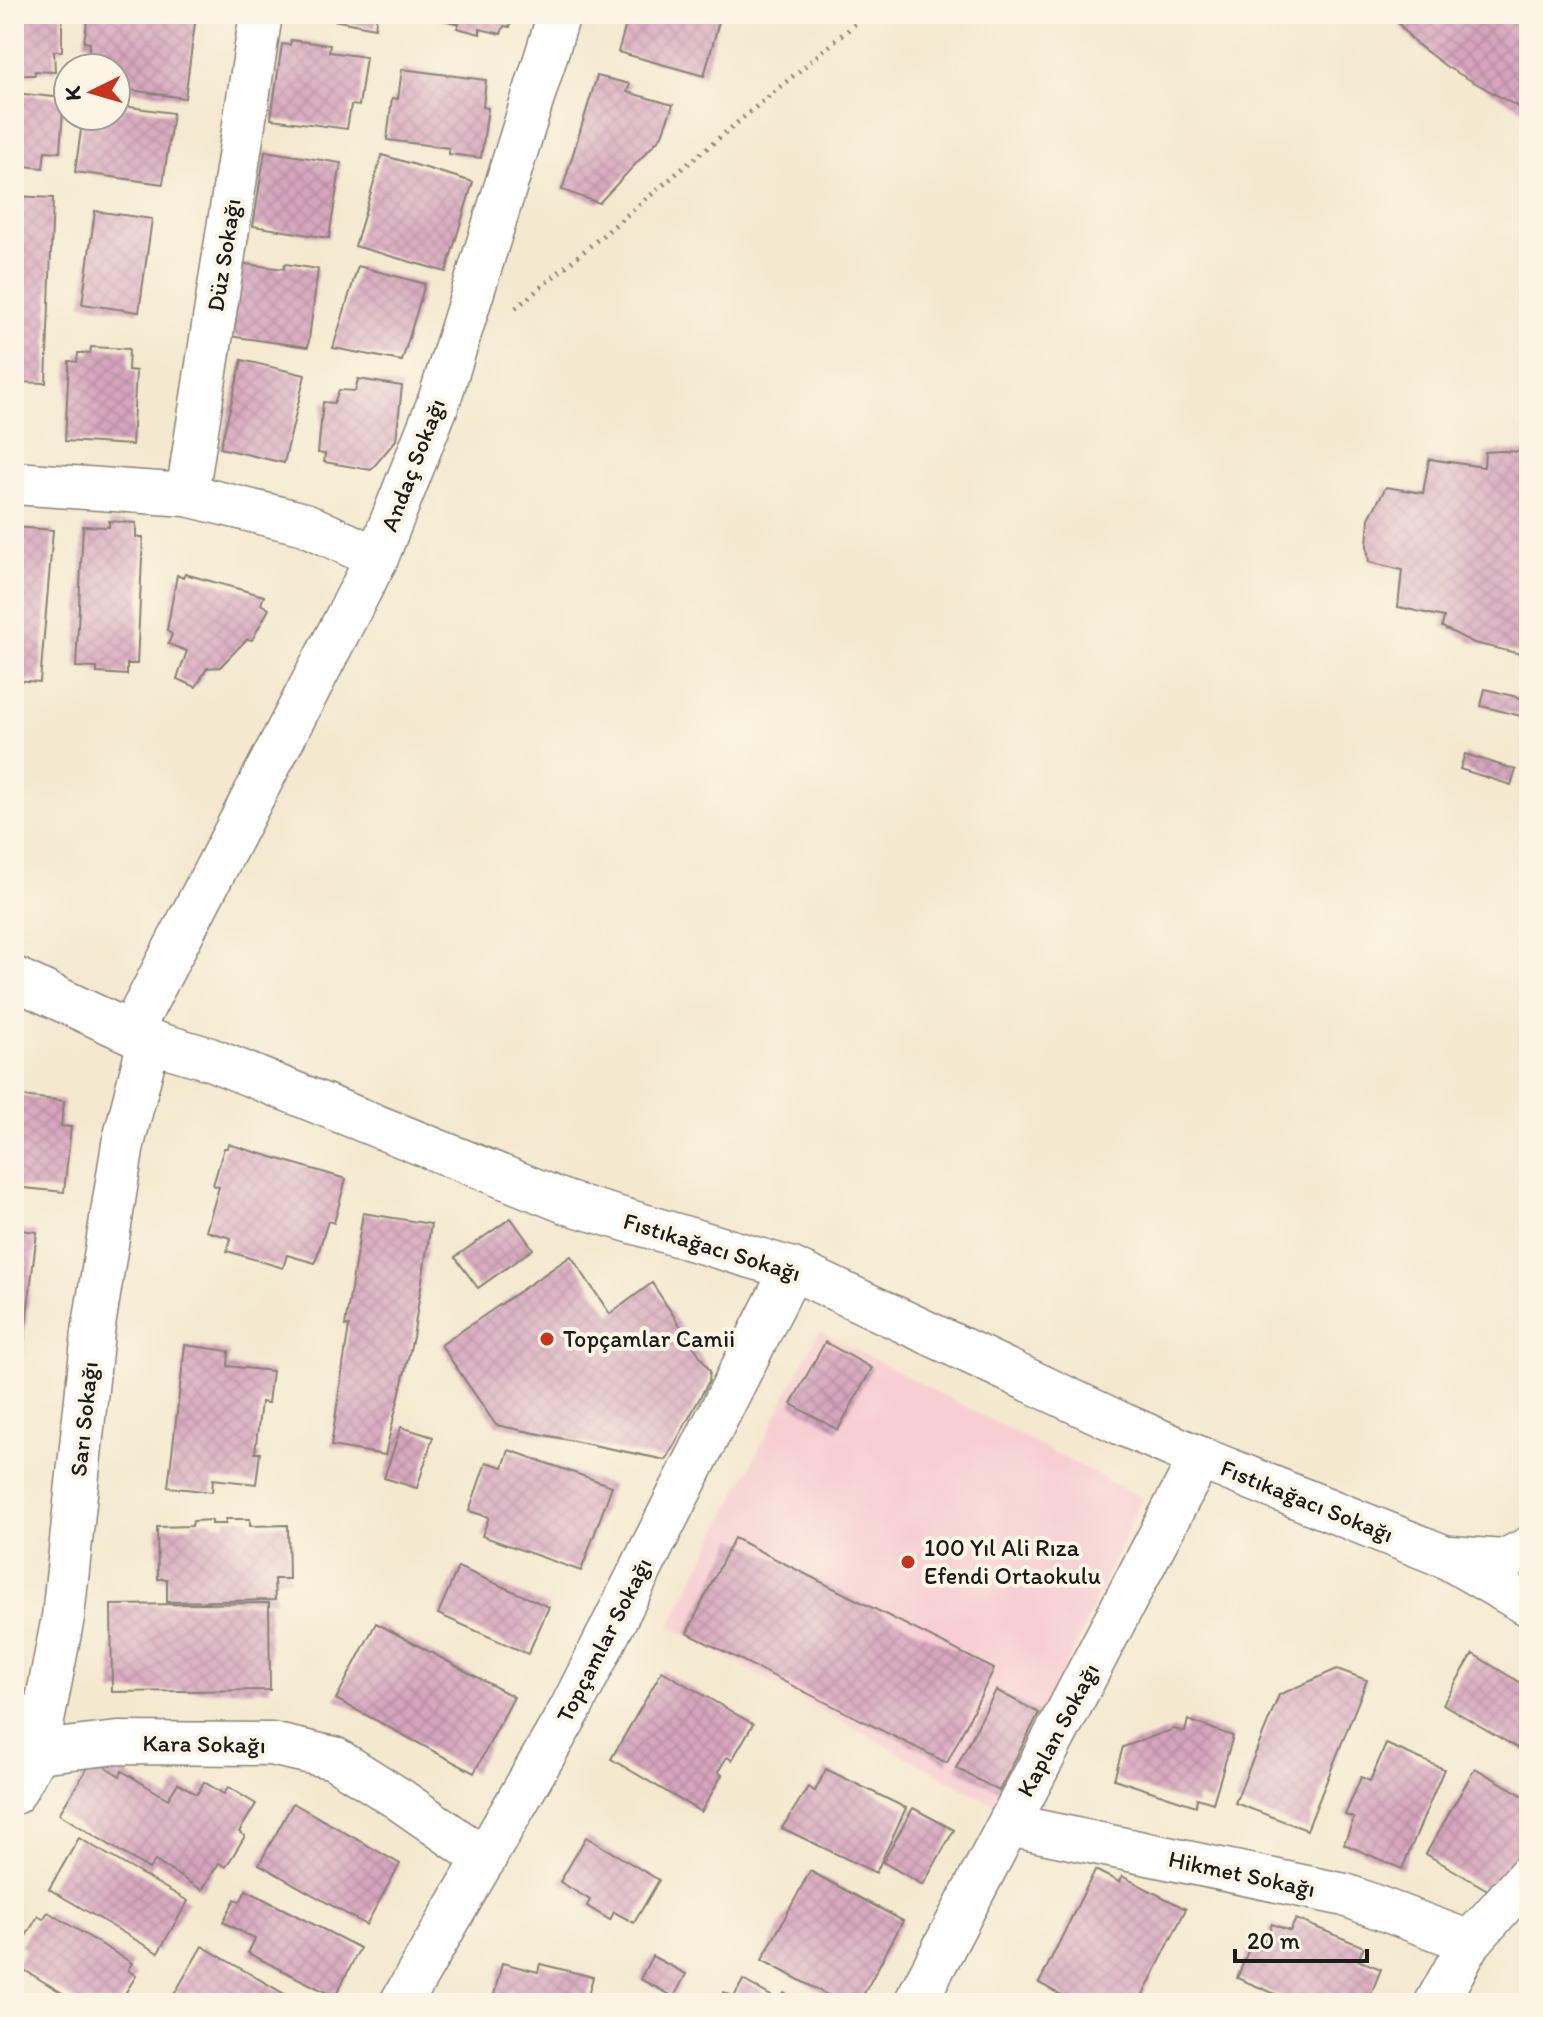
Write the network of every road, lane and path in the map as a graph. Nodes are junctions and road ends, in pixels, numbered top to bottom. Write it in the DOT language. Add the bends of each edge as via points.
graph roads {
  1 [pos="261,14"];
  2 [pos="559,14"];
  3 [pos="867,14"];
  4 [pos="512,311"];
  5 [pos="14,483"];
  6 [pos="187,495"];
  7 [pos="377,558"];
  8 [pos="14,978"];
  9 [pos="140,1036"];
  10 [pos="792,1269"];
  11 [pos="1200,1458"];
  12 [pos="1529,1548"];
  13 [pos="1446,1557"];
  14 [pos="1529,1605"];
  15 [pos="37,1752"];
  16 [pos="14,1793"];
  17 [pos="1009,1825"];
  18 [pos="485,1859"];
  19 [pos="1529,1875"];
  20 [pos="1470,1942"];
  21 [pos="401,2003"];
  22 [pos="915,2003"];
  23 [pos="1436,2003"];
  1 -- 6 [label="street, Düz Sokağı"];
  2 -- 7 [label="street, Andaç Sokağı" via="439,401"];
  3 -- 4 [label="path"];
  5 -- 6 [label="street, Andaç Sokağı"];
  6 -- 7 [label="street, Andaç Sokağı" via="305,524"];
  7 -- 9 [label="street, Sarı Sokağı"];
  8 -- 9 [label="street, Fıstıkağacı Sokağı"];
  9 -- 10 [label="street, Fıstıkağacı Sokağı" via="210,1059 568,1203"];
  9 -- 15 [label="street, Sarı Sokağı" via="95,1316 63,1617"];
  10 -- 11 [label="street, Fıstıkağacı Sokağı"];
  10 -- 18 [label="street, Topçamlar Sokağı" via="570,1710"];
  11 -- 13 [label="street, Fıstıkağacı Sokağı"];
  11 -- 17 [label="street, Kaplan Sokağı"];
  12 -- 13 [label="street" via="1503,1561"];
  13 -- 14 [label="street"];
  15 -- 16 [label="street, Sarı Sokağı"];
  15 -- 18 [label="street, Kara Sokağı" via="118,1743 271,1744 334,1758"];
  17 -- 20 [label="street, Hikmet Sokağı" via="1345,1895"];
  17 -- 22 [label="street, Kaplan Sokağı"];
  18 -- 21 [label="street, Topçamlar Sokağı"];
  19 -- 20 [label="street"];
  20 -- 23 [label="street"];
}
